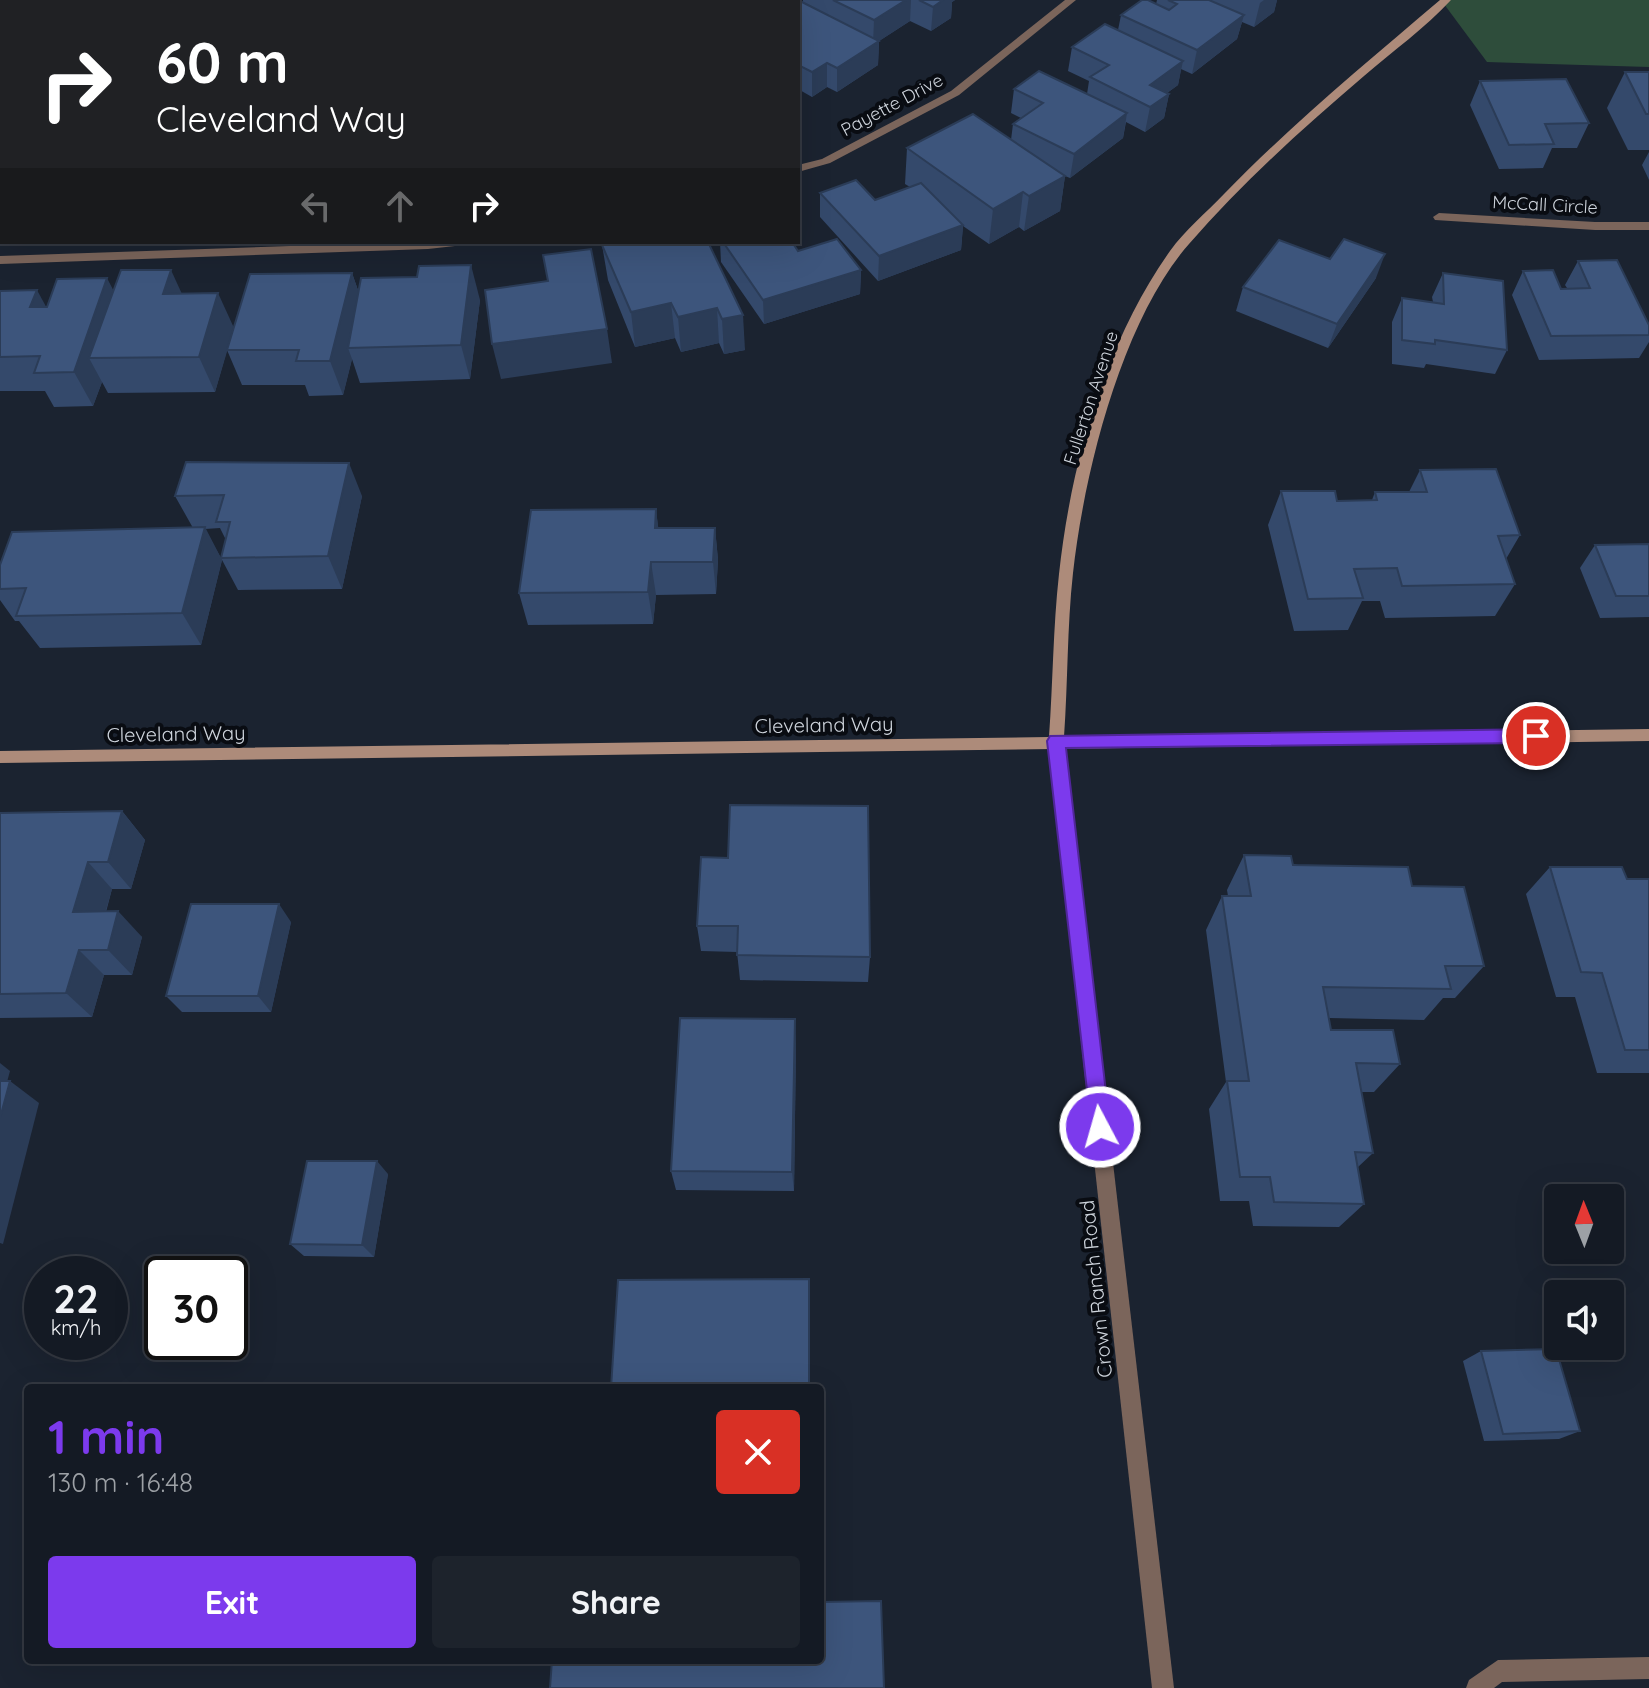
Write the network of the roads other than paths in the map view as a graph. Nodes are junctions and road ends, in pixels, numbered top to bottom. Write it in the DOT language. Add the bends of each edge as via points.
graph roads {
  1 [pos="1071,0"];
  2 [pos="1446,0"];
  3 [pos="800,168"];
  4 [pos="1439,217"];
  5 [pos="1649,226"];
  6 [pos="405,244"];
  7 [pos="3,260"];
  8 [pos="1649,735"];
  9 [pos="1056,741"];
  10 [pos="0,757"];
  11 [pos="1649,1668"];
  12 [pos="1163,1688"];
  13 [pos="1477,1688"];
  1 -- 3 [label="street, Payette Drive" via="955,93 826,161"];
  2 -- 9 [label="street, Fullerton Avenue" via="1271,150 1175,253 1127,336 1092,441 1069,549"];
  4 -- 5 [label="street, McCall Circle"];
  6 -- 7 [label="street"];
  8 -- 9 [label="street, Cleveland Way"];
  9 -- 10 [label="street, Cleveland Way"];
  9 -- 12 [label="street, Crown Ranch Road"];
  11 -- 13 [label="street" via="1498,1671"];
}
